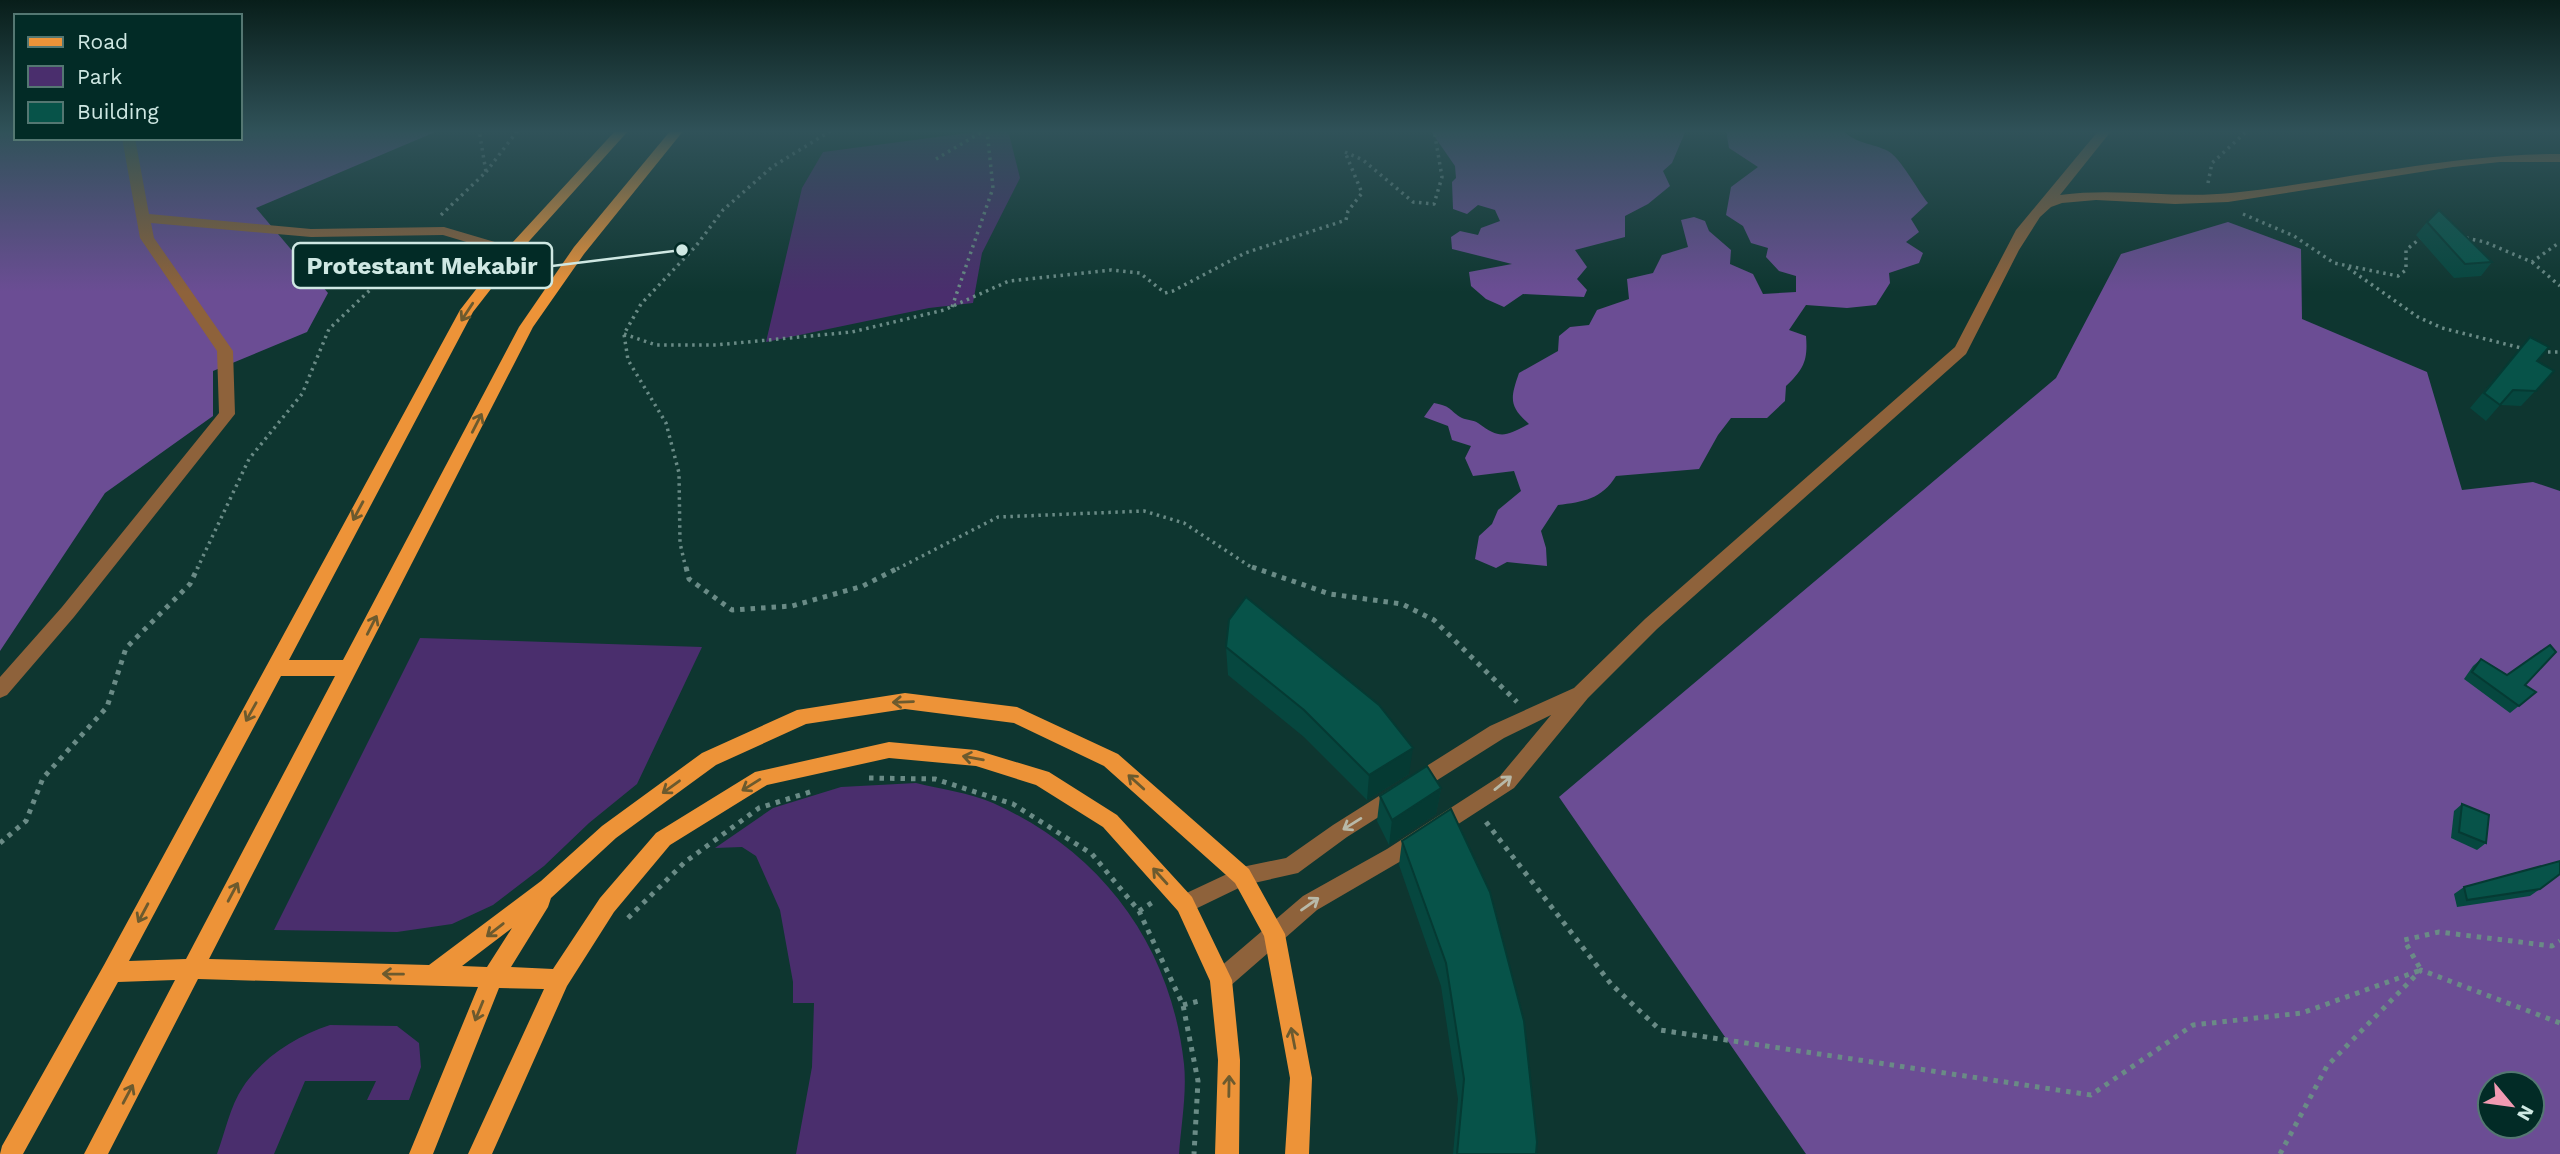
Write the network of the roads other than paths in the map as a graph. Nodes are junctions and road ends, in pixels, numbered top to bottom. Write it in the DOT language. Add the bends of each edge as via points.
graph roads {
  1 [pos="137,184"];
  2 [pos="574,184"];
  3 [pos="632,184"];
  4 [pos="2060,184"];
  5 [pos="2335,184"];
  6 [pos="2048,204"];
  7 [pos="143,218"];
  8 [pos="513,251"];
  9 [pos="351,667"];
  10 [pos="275,668"];
  11 [pos="0,690"];
  12 [pos="1581,694"];
  13 [pos="1242,876"];
  14 [pos="548,888"];
  15 [pos="1185,904"];
  16 [pos="1274,934"];
  17 [pos="193,969"];
  18 [pos="112,972"];
  19 [pos="433,975"];
  20 [pos="493,977"];
  21 [pos="559,979"];
  22 [pos="1221,980"];
  23 [pos="10,1154"];
  24 [pos="96,1154"];
  25 [pos="421,1154"];
  26 [pos="480,1154"];
  27 [pos="1227,1154"];
  28 [pos="1297,1154"];
  1 -- 7 [label="street"];
  2 -- 8 [label="main road"];
  9 -- 3 [label="main road, one-way" via="526,327 556,279"];
  4 -- 6 [label="street"];
  5 -- 6 [label="street" via="2210,199 2074,197"];
  6 -- 12 [label="street" via="2037,213 1996,277 1977,326 1961,349 1651,624"];
  7 -- 8 [label="street" via="311,233 423,230 468,236"];
  7 -- 11 [label="street" via="147,237 225,351 227,414"];
  8 -- 10 [label="main road, one-way" via="457,327"];
  9 -- 10 [label="main road"];
  17 -- 9 [label="main road, one-way"];
  10 -- 18 [label="main road, one-way"];
  12 -- 13 [label="street, one-way" via="1497,732 1291,866"];
  16 -- 12 [label="street, one-way" via="1310,903 1507,782"];
  13 -- 14 [label="main road, one-way" via="1111,760 1017,715 905,701 804,716 709,759 610,832"];
  13 -- 15 [label="street"];
  13 -- 16 [label="main road"];
  14 -- 19 [label="main road, one-way"];
  14 -- 20 [label="main road"];
  15 -- 21 [label="main road, one-way" via="1110,821 1042,778 976,758 889,750 762,778 663,839 607,905"];
  15 -- 22 [label="main road"];
  16 -- 22 [label="street"];
  28 -- 16 [label="main road, one-way" via="1301,1078"];
  17 -- 18 [label="main road"];
  19 -- 17 [label="main road, one-way"];
  24 -- 17 [label="main road, one-way"];
  18 -- 23 [label="main road"];
  19 -- 20 [label="main road"];
  20 -- 21 [label="main road"];
  20 -- 25 [label="main road, one-way"];
  21 -- 26 [label="main road"];
  27 -- 22 [label="main road, one-way" via="1229,1060"];
}
